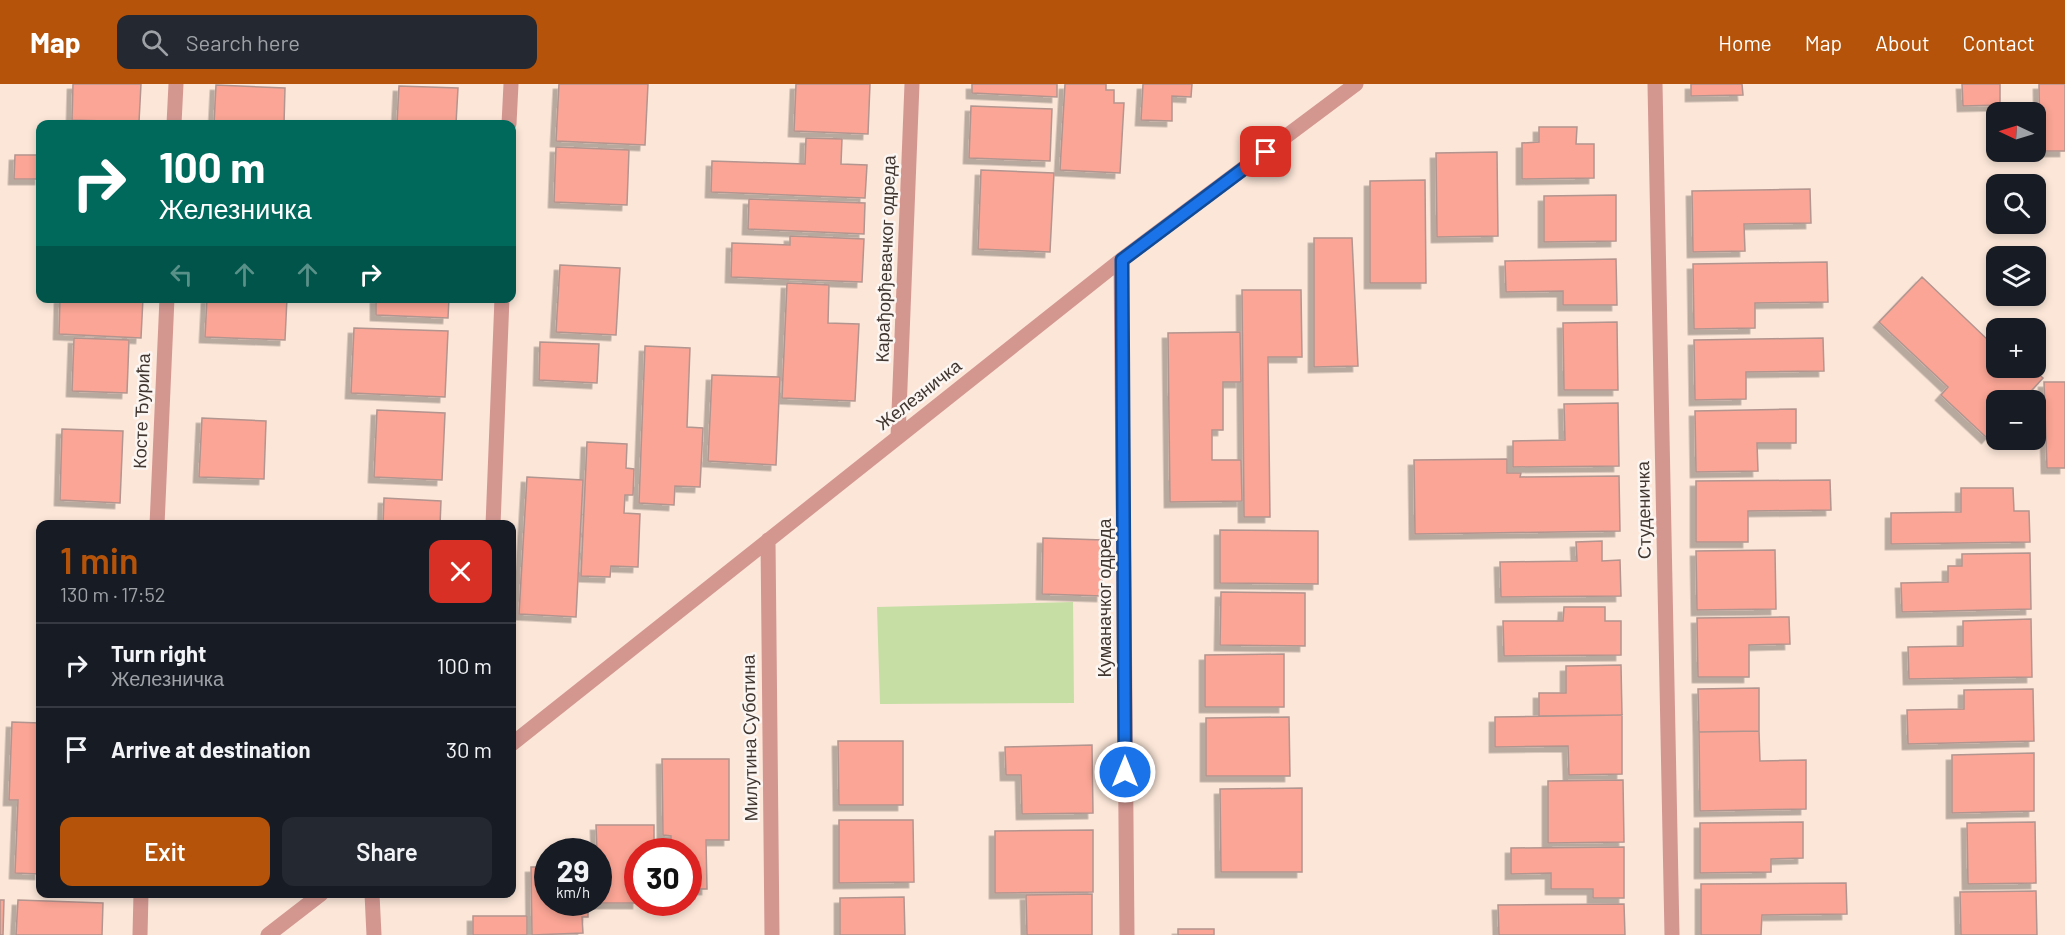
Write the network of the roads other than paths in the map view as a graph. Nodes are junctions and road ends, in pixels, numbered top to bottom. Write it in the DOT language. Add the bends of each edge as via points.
graph roads {
  1 [pos="176,84"];
  2 [pos="511,84"];
  3 [pos="912,84"];
  4 [pos="1356,84"];
  5 [pos="1655,84"];
  6 [pos="174,120"];
  7 [pos="509,120"];
  8 [pos="1122,260"];
  9 [pos="167,303"];
  10 [pos="502,303"];
  11 [pos="898,436"];
  12 [pos="157,520"];
  13 [pos="493,520"];
  14 [pos="768,540"];
  15 [pos="516,741"];
  16 [pos="141,898"];
  17 [pos="316,898"];
  18 [pos="372,898"];
  19 [pos="140,935"];
  20 [pos="268,935"];
  21 [pos="374,935"];
  22 [pos="772,935"];
  23 [pos="1127,935"];
  24 [pos="1672,935"];
  1 -- 6 [label="street"];
  2 -- 7 [label="street"];
  3 -- 11 [label="street, Карађорђевачког одреда"];
  4 -- 8 [label="street, Железничка"];
  5 -- 24 [label="street, Студеничка"];
  8 -- 11 [label="street, Железничка"];
  8 -- 23 [label="street, Куманачког одреда"];
  9 -- 12 [label="street, Косте Ђурића"];
  10 -- 13 [label="street"];
  11 -- 14 [label="street, Железничка"];
  14 -- 15 [label="street, Железничка"];
  14 -- 22 [label="street, Милутина Суботина"];
  16 -- 19 [label="street"];
  17 -- 20 [label="street"];
  18 -- 21 [label="street"];
}
